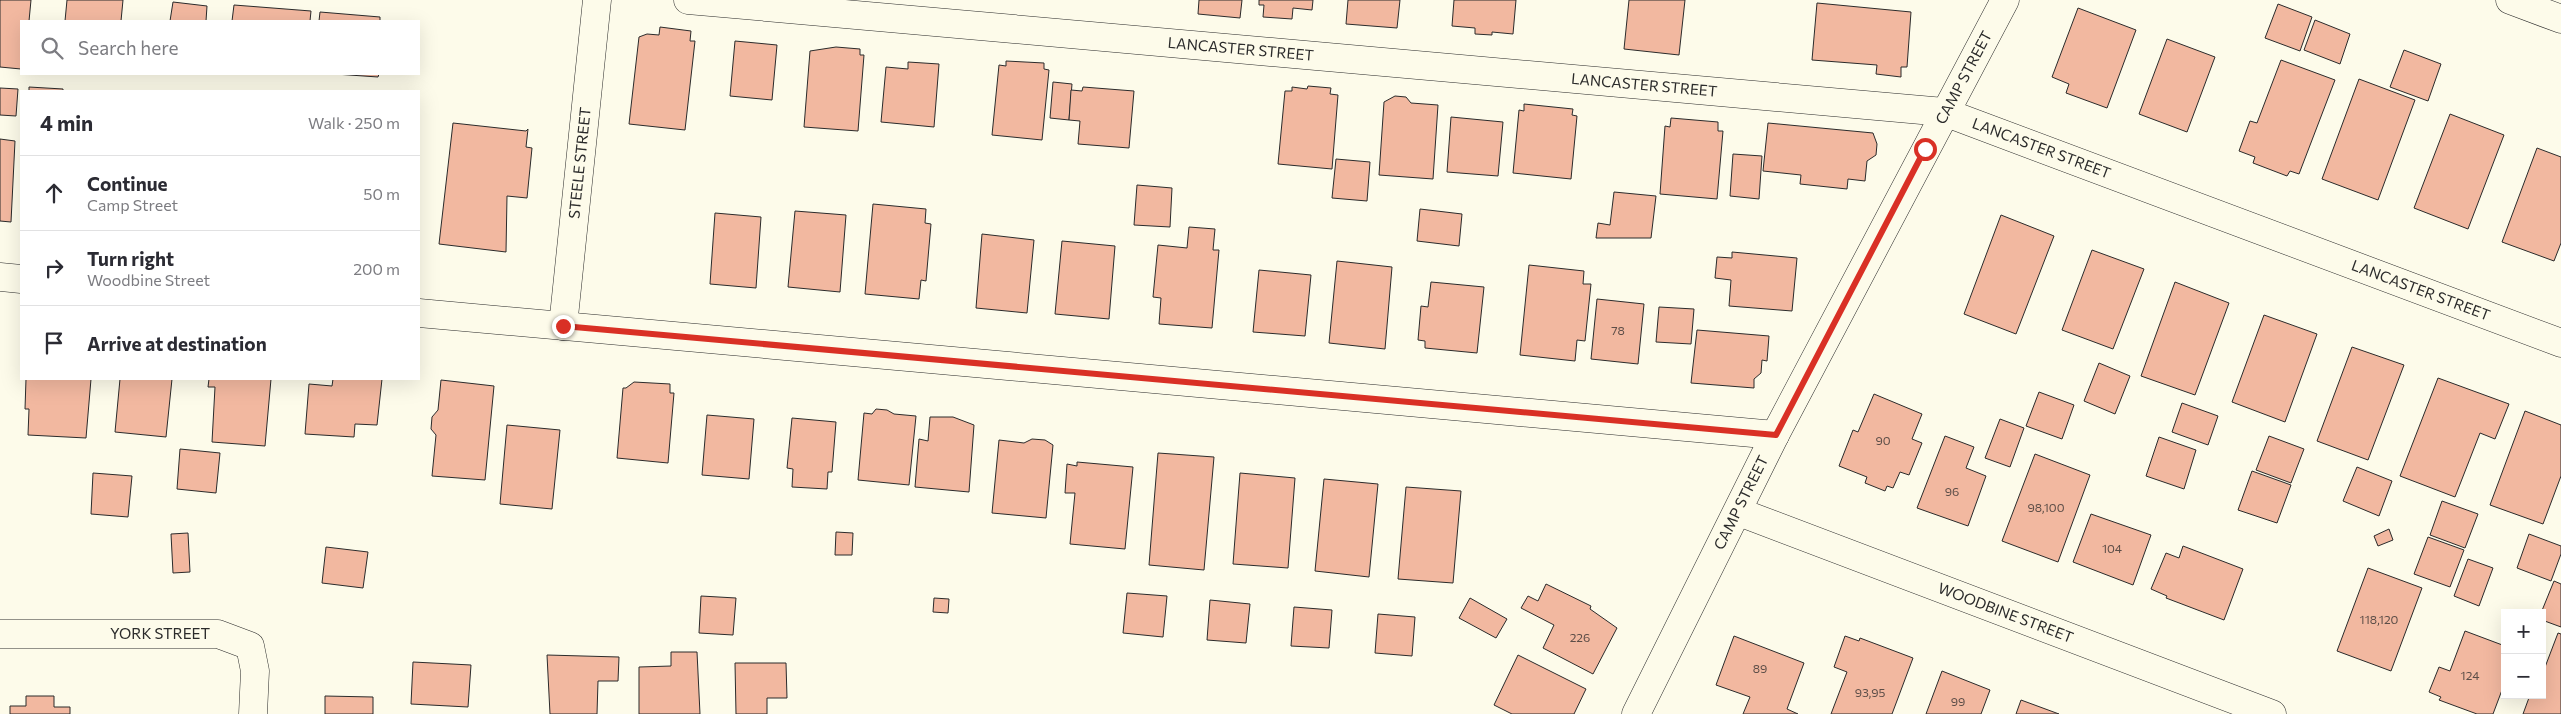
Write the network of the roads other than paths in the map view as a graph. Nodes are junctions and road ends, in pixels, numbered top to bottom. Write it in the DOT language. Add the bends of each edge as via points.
graph roads {
  1 [pos="597,0"];
  2 [pos="688,0"];
  3 [pos="2005,0"];
  4 [pos="2510,0"];
  5 [pos="2561,19"];
  6 [pos="1944,112"];
  7 [pos="0,277"];
  8 [pos="20,279"];
  9 [pos="420,313"];
  10 [pos="563,326"];
  11 [pos="2561,343"];
  12 [pos="1776,435"];
  13 [pos="1738,512"];
  14 [pos="0,634"];
  15 [pos="253,714"];
  16 [pos="1636,714"];
  17 [pos="2272,714"];
  1 -- 10 [label="street, STEELE STREET"];
  2 -- 6 [label="street, LANCASTER STREET"];
  3 -- 6 [label="street, CAMP STREET"];
  4 -- 5 [label="street"];
  6 -- 11 [label="street, LANCASTER STREET"];
  6 -- 12 [label="street, CAMP STREET"];
  7 -- 8 [label="street"];
  9 -- 10 [label="street"];
  10 -- 12 [label="street"];
  12 -- 13 [label="street, CAMP STREET"];
  13 -- 16 [label="street, CAMP STREET"];
  13 -- 17 [label="street, WOODBINE STREET"];
  14 -- 15 [label="street, YORK STREET" via="218,634 250,646 254,671"];
}
